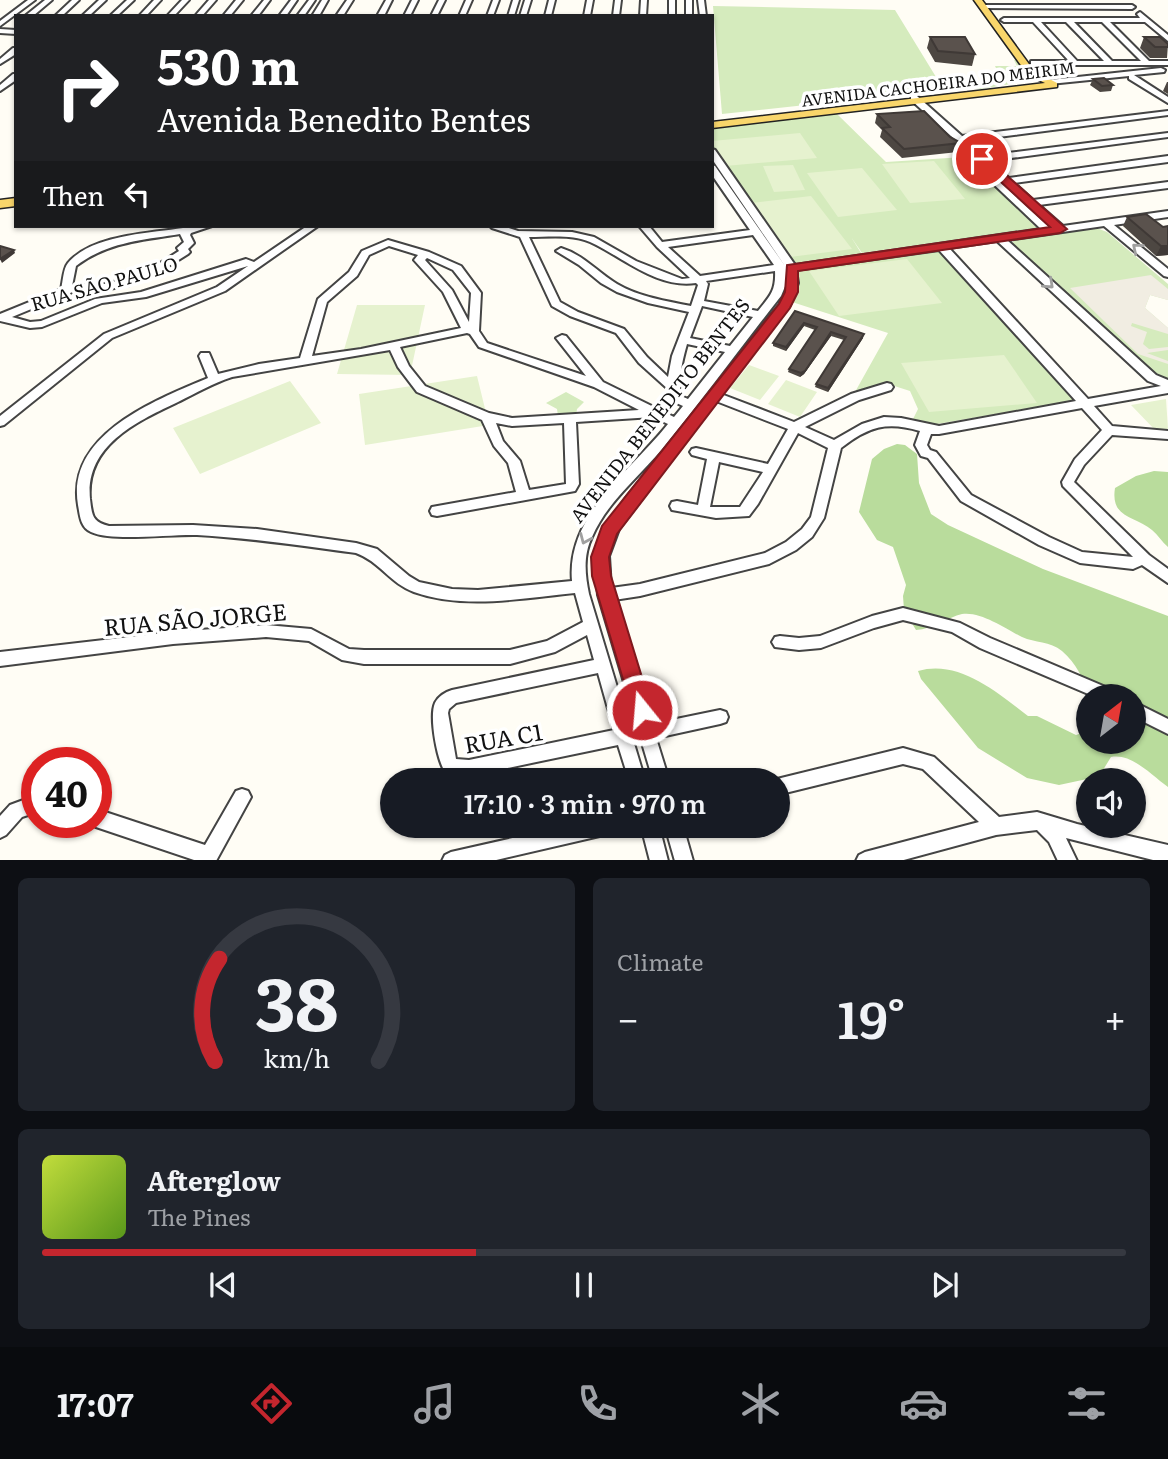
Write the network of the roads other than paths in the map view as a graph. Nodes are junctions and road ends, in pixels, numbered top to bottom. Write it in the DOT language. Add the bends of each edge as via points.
graph roads {
  1 [pos="24,0"];
  2 [pos="32,0"];
  3 [pos="49,0"];
  4 [pos="76,0"];
  5 [pos="103,0"];
  6 [pos="131,0"];
  7 [pos="158,0"];
  8 [pos="186,0"];
  9 [pos="213,0"];
  10 [pos="240,0"];
  11 [pos="267,0"];
  12 [pos="312,0"];
  13 [pos="325,0"];
  14 [pos="1124,0"];
  15 [pos="986,4"];
  16 [pos="1132,7"];
  17 [pos="302,13"];
  18 [pos="316,13"];
  19 [pos="14,14"];
  20 [pos="32,14"];
  21 [pos="60,14"];
  22 [pos="87,14"];
  23 [pos="115,14"];
  24 [pos="144,14"];
  25 [pos="172,14"];
  26 [pos="200,14"];
  27 [pos="228,14"];
  28 [pos="256,14"];
  29 [pos="1003,20"];
  30 [pos="1035,20"];
  31 [pos="1068,20"];
  32 [pos="1104,20"];
  33 [pos="1146,20"];
  34 [pos="4,22"];
  35 [pos="0,32"];
  36 [pos="13,32"];
  37 [pos="0,39"];
  38 [pos="1168,39"];
  39 [pos="1075,63"];
  40 [pos="1110,63"];
  41 [pos="1121,63"];
  42 [pos="1147,63"];
  43 [pos="1168,63"];
  44 [pos="1168,71"];
  45 [pos="1131,75"];
  46 [pos="1042,76"];
  47 [pos="14,78"];
  48 [pos="1026,85"];
  49 [pos="0,89"];
  50 [pos="911,100"];
  51 [pos="1168,102"];
  52 [pos="1168,113"];
  53 [pos="714,123"];
  54 [pos="1168,135"];
  55 [pos="960,139"];
  56 [pos="714,155"];
  57 [pos="982,159"];
  58 [pos="1168,159"];
  59 [pos="714,171"];
  60 [pos="990,171"];
  61 [pos="1008,181"];
  62 [pos="1168,185"];
  63 [pos="1033,204"];
  64 [pos="1167,214"];
  65 [pos="1106,223"];
  66 [pos="310,228"];
  67 [pos="502,228"];
  68 [pos="646,228"];
  69 [pos="188,229"];
  70 [pos="1060,229"];
  71 [pos="1048,231"];
  72 [pos="755,232"];
  73 [pos="523,234"];
  74 [pos="999,238"];
  75 [pos="660,246"];
  76 [pos="942,247"];
  77 [pos="561,251"];
  78 [pos="425,254"];
  79 [pos="256,265"];
  80 [pos="784,269"];
  81 [pos="1168,274"];
  82 [pos="701,280"];
  83 [pos="66,291"];
  84 [pos="698,306"];
  85 [pos="760,315"];
  86 [pos="1,318"];
  87 [pos="470,331"];
  88 [pos="562,338"];
  89 [pos="684,340"];
  90 [pos="393,344"];
  91 [pos="731,350"];
  92 [pos="205,356"];
  93 [pos="305,360"];
  94 [pos="215,380"];
  95 [pos="598,384"];
  96 [pos="671,387"];
  97 [pos="887,387"];
  98 [pos="1161,388"];
  99 [pos="712,395"];
  100 [pos="689,404"];
  101 [pos="1086,404"];
  102 [pos="653,413"];
  103 [pos="487,416"];
  104 [pos="2,418"];
  105 [pos="570,419"];
  106 [pos="675,423"];
  107 [pos="795,427"];
  108 [pos="926,430"];
  109 [pos="1109,430"];
  110 [pos="1168,435"];
  111 [pos="835,446"];
  112 [pos="662,451"];
  113 [pos="696,453"];
  114 [pos="714,457"];
  115 [pos="769,469"];
  116 [pos="524,496"];
  117 [pos="677,506"];
  118 [pos="437,511"];
  119 [pos="703,511"];
  120 [pos="1144,559"];
  121 [pos="1168,577"];
  122 [pos="582,586"];
  123 [pos="605,595"];
  124 [pos="592,625"];
  125 [pos="780,642"];
  126 [pos="2,661"];
  127 [pos="603,665"];
  128 [pos="1081,684"];
  129 [pos="635,688"];
  130 [pos="611,694"];
  131 [pos="1146,715"];
  132 [pos="720,717"];
  133 [pos="1168,727"];
  134 [pos="648,732"];
  135 [pos="624,736"];
  136 [pos="633,768"];
  137 [pos="658,768"];
  138 [pos="790,784"];
  139 [pos="242,797"];
  140 [pos="21,809"];
  141 [pos="1037,821"];
  142 [pos="112,824"];
  143 [pos="996,826"];
  144 [pos="0,829"];
  145 [pos="550,838"];
  146 [pos="653,838"];
  147 [pos="678,838"];
  148 [pos="1168,854"];
  149 [pos="207,858"];
  150 [pos="451,860"];
  151 [pos="659,860"];
  152 [pos="684,860"];
  153 [pos="866,860"];
  154 [pos="1068,860"];
  1 -- 34 [label="street"];
  2 -- 19 [label="street"];
  3 -- 20 [label="street"];
  4 -- 21 [label="street"];
  5 -- 22 [label="street"];
  6 -- 23 [label="street"];
  7 -- 24 [label="street"];
  8 -- 25 [label="street"];
  9 -- 26 [label="street"];
  10 -- 27 [label="street"];
  11 -- 28 [label="street"];
  12 -- 17 [label="street"];
  13 -- 18 [label="street"];
  14 -- 16 [label="street"];
  15 -- 16 [label="street"];
  15 -- 29 [label="main road"];
  15 -- 46 [label="main road"];
  16 -- 33 [label="street"];
  17 -- 18 [label="street"];
  29 -- 30 [label="street"];
  29 -- 46 [label="main road"];
  30 -- 31 [label="street"];
  30 -- 39 [label="street"];
  31 -- 32 [label="street"];
  31 -- 40 [label="street"];
  32 -- 33 [label="street"];
  32 -- 42 [label="street"];
  33 -- 38 [label="street"];
  35 -- 36 [label="street"];
  36 -- 37 [label="street"];
  39 -- 40 [label="street"];
  39 -- 46 [label="street"];
  40 -- 41 [label="street"];
  41 -- 42 [label="street"];
  41 -- 45 [label="street"];
  42 -- 43 [label="street"];
  44 -- 45 [label="street, AVENIDA CACHOEIRA DO MEIRIM"];
  45 -- 46 [label="street, AVENIDA CACHOEIRA DO MEIRIM"];
  45 -- 51 [label="street"];
  46 -- 48 [label="main road, AVENIDA CACHOEIRA DO MEIRIM"];
  46 -- 48 [label="main road"];
  46 -- 50 [label="main road, AVENIDA CACHOEIRA DO MEIRIM"];
  47 -- 49 [label="street"];
  48 -- 50 [label="main road, AVENIDA CACHOEIRA DO MEIRIM"];
  50 -- 53 [label="main road, AVENIDA CACHOEIRA DO MEIRIM"];
  50 -- 55 [label="street"];
  50 -- 60 [label="street"];
  52 -- 55 [label="street"];
  54 -- 57 [label="street"];
  55 -- 57 [label="street"];
  56 -- 80 [label="street"];
  57 -- 60 [label="street"];
  58 -- 61 [label="street"];
  59 -- 72 [label="street"];
  60 -- 61 [label="street"];
  60 -- 71 [label="street"];
  61 -- 63 [label="street"];
  62 -- 63 [label="street"];
  63 -- 70 [label="street"];
  64 -- 65 [label="street"];
  65 -- 70 [label="street"];
  81 -- 65 [label="street, one-way"];
  66 -- 79 [label="street, RUA SÃO PAULO"];
  67 -- 73 [label="street"];
  68 -- 75 [label="street"];
  69 -- 83 [label="street" via="96,248 71,265"];
  69 -- 83 [label="street" via="185,252 138,278"];
  70 -- 71 [label="street"];
  71 -- 74 [label="street"];
  72 -- 75 [label="street"];
  72 -- 80 [label="street"];
  73 -- 82 [label="street" via="591,239 669,278"];
  73 -- 96 [label="street" via="556,304 620,331"];
  74 -- 76 [label="street"];
  74 -- 98 [label="street, one-way"];
  75 -- 82 [label="street"];
  76 -- 80 [label="street"];
  76 -- 101 [label="street"];
  77 -- 84 [label="street" via="588,264 625,292"];
  78 -- 87 [label="street" via="419,260 455,298 461,320"];
  78 -- 87 [label="street" via="457,268 472,285 476,293"];
  78 -- 93 [label="street" via="388,243 365,253 353,274 322,301"];
  79 -- 86 [label="street, RUA SÃO PAULO" via="246,261 138,296 94,302 44,323 23,325"];
  79 -- 104 [label="street, RUA SÃO PAULO" via="221,289 108,336"];
  80 -- 82 [label="street"];
  80 -- 85 [label="street, AVENIDA BENEDITO BENTES" via="777,294"];
  80 -- 99 [label="street, AVENIDA BENEDITO BENTES" via="792,292 785,305"];
  82 -- 84 [label="street"];
  83 -- 86 [label="street"];
  84 -- 85 [label="street"];
  84 -- 89 [label="street"];
  85 -- 91 [label="street, AVENIDA BENEDITO BENTES"];
  87 -- 90 [label="street"];
  87 -- 95 [label="street" via="489,347"];
  88 -- 95 [label="street"];
  89 -- 91 [label="street"];
  89 -- 96 [label="street"];
  90 -- 93 [label="street"];
  90 -- 103 [label="street" via="421,389"];
  91 -- 100 [label="street, AVENIDA BENEDITO BENTES"];
  92 -- 94 [label="street"];
  93 -- 94 [label="street"];
  94 -- 122 [label="street" via="141,413 100,444 83,477 85,512 94,528 257,534 334,544 372,552 416,587 452,595"];
  95 -- 102 [label="street"];
  96 -- 100 [label="street" via="676,398"];
  97 -- 107 [label="street" via="855,397"];
  98 -- 101 [label="street"];
  99 -- 107 [label="street"];
  99 -- 112 [label="street, AVENIDA BENEDITO BENTES"];
  100 -- 106 [label="street, AVENIDA BENEDITO BENTES"];
  101 -- 108 [label="street"];
  101 -- 109 [label="street"];
  102 -- 105 [label="street"];
  102 -- 106 [label="street"];
  103 -- 105 [label="street" via="512,422"];
  103 -- 116 [label="street" via="498,443 514,461"];
  105 -- 116 [label="street" via="572,486"];
  106 -- 112 [label="street, AVENIDA BENEDITO BENTES"];
  107 -- 111 [label="street"];
  107 -- 115 [label="street"];
  108 -- 111 [label="street" via="892,421 849,435"];
  108 -- 120 [label="street" via="920,445 966,498 1080,557 1133,563"];
  109 -- 110 [label="street"];
  109 -- 120 [label="street" via="1079,463 1069,486"];
  111 -- 123 [label="street" via="817,518 791,546 769,558"];
  112 -- 122 [label="street, AVENIDA BENEDITO BENTES, one-way" via="638,466 581,544 578,566"];
  112 -- 123 [label="street, AVENIDA BENEDITO BENTES" via="609,531 600,557"];
  113 -- 114 [label="street"];
  114 -- 115 [label="street"];
  114 -- 119 [label="street"];
  115 -- 119 [label="street" via="744,512"];
  116 -- 118 [label="street"];
  117 -- 119 [label="street"];
  120 -- 121 [label="street"];
  122 -- 124 [label="street, AVENIDA BENEDITO BENTES"];
  123 -- 129 [label="street, AVENIDA BENEDITO BENTES"];
  124 -- 126 [label="street, RUA SÃO JORGE" via="550,647 510,657 364,657 346,655 311,635 266,631"];
  124 -- 127 [label="street, AVENIDA BENEDITO BENTES"];
  125 -- 128 [label="street" via="821,642 903,614 955,627"];
  127 -- 130 [label="street, AVENIDA BENEDITO BENTES"];
  127 -- 135 [label="street, RUA C1" via="457,695 447,701 440,713 448,762 452,767 469,768"];
  129 -- 130 [label="street"];
  129 -- 134 [label="street, AVENIDA BENEDITO BENTES"];
  130 -- 135 [label="street, AVENIDA BENEDITO BENTES"];
  131 -- 133 [label="street"];
  132 -- 134 [label="street"];
  134 -- 137 [label="street, AVENIDA BENEDITO BENTES"];
  135 -- 136 [label="street, AVENIDA BENEDITO BENTES"];
  138 -- 143 [label="street" via="903,756 928,763"];
  139 -- 149 [label="street"];
  140 -- 144 [label="street"];
  141 -- 143 [label="street"];
  141 -- 148 [label="street"];
  141 -- 154 [label="street" via="1055,836"];
  142 -- 149 [label="street"];
  143 -- 153 [label="street"];
  145 -- 150 [label="street"];
  146 -- 151 [label="street"];
  147 -- 152 [label="street"];
}
